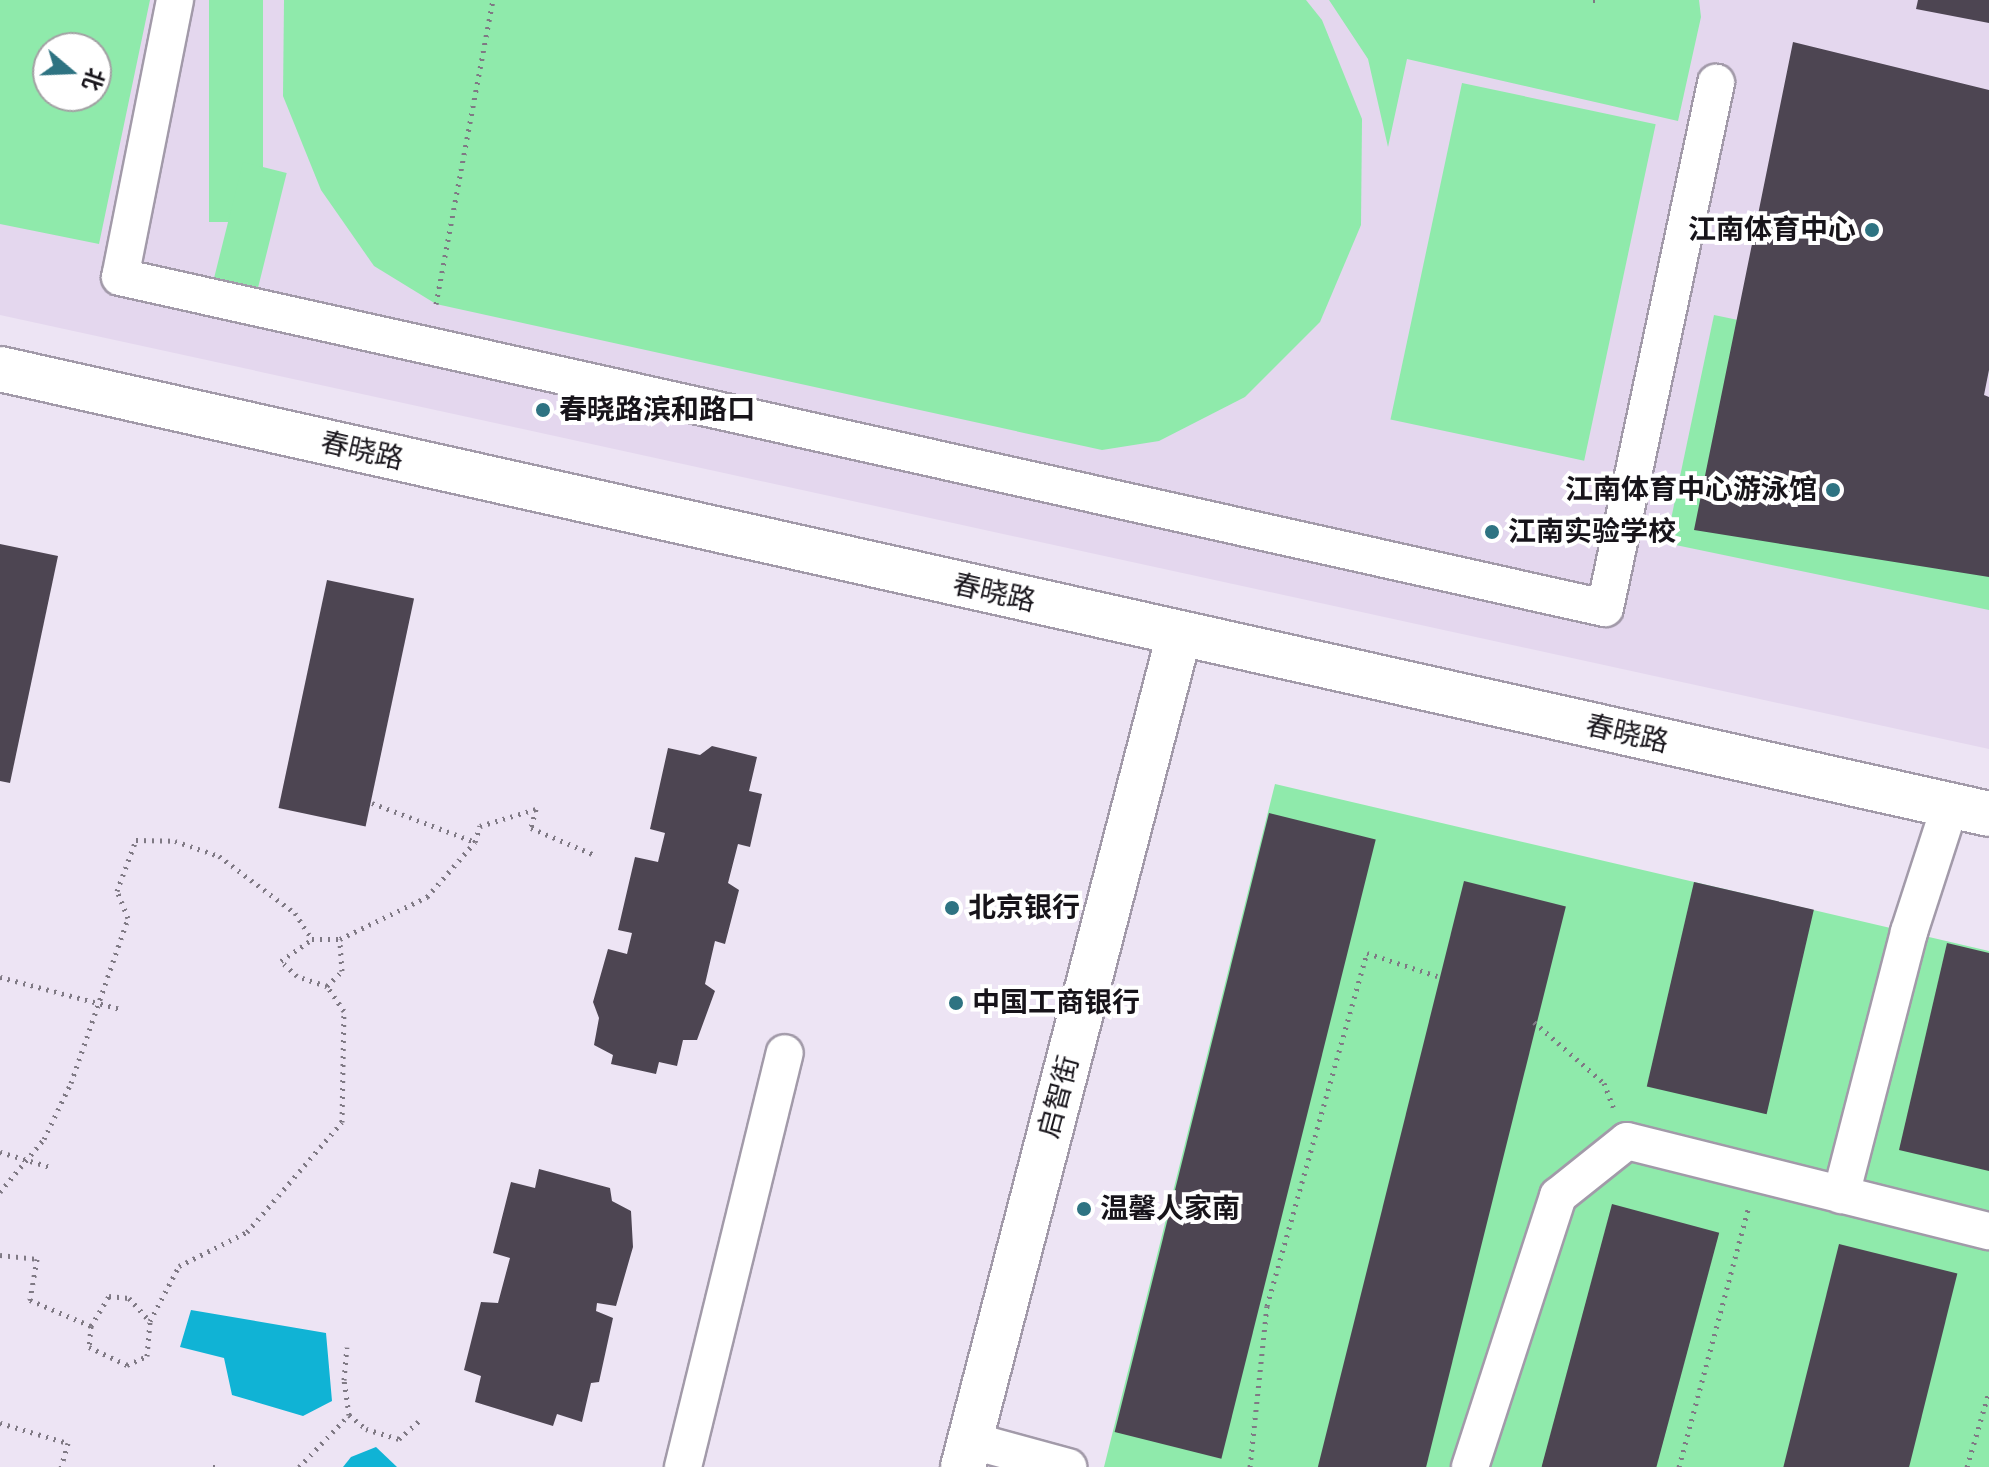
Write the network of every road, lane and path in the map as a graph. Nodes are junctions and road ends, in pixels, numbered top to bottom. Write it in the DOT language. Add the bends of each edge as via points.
graph roads {
  1 [pos="175,0"];
  2 [pos="493,0"];
  3 [pos="1593,0"];
  4 [pos="1599,0"];
  5 [pos="1716,83"];
  6 [pos="436,304"];
  7 [pos="0,369"];
  8 [pos="1179,635"];
  9 [pos="372,803"];
  10 [pos="1969,810"];
  11 [pos="475,842"];
  12 [pos="595,855"];
  13 [pos="312,939"];
  14 [pos="340,939"];
  15 [pos="1437,976"];
  16 [pos="0,977"];
  17 [pos="327,986"];
  18 [pos="120,1009"];
  19 [pos="1534,1022"];
  20 [pos="785,1053"];
  21 [pos="1627,1141"];
  22 [pos="0,1152"];
  23 [pos="50,1167"];
  24 [pos="1758,1173"];
  25 [pos="0,1192"];
  26 [pos="1841,1195"];
  27 [pos="1989,1231"];
  28 [pos="0,1255"];
  29 [pos="150,1321"];
  30 [pos="91,1326"];
  31 [pos="347,1347"];
  32 [pos="1989,1392"];
  33 [pos="349,1415"];
  34 [pos="421,1419"];
  35 [pos="0,1423"];
  36 [pos="966,1453"];
  37 [pos="61,1467"];
  38 [pos="213,1467"];
  39 [pos="220,1467"];
  40 [pos="299,1467"];
  41 [pos="683,1467"];
  42 [pos="1068,1467"];
  43 [pos="1250,1467"];
  44 [pos="1470,1467"];
  45 [pos="1679,1467"];
  46 [pos="1967,1467"];
  1 -- 5 [label="street" via="120,277 1605,608"];
  2 -- 6 [label="path"];
  3 -- 4 [label="path"];
  7 -- 8 [label="street, 春晓路"];
  8 -- 10 [label="street, 春晓路"];
  8 -- 36 [label="street, 启智街"];
  9 -- 11 [label="path"];
  10 -- 26 [label="street" via="1909,932"];
  11 -- 12 [label="path" via="480,826 536,809 531,828"];
  11 -- 14 [label="path" via="427,897"];
  13 -- 14 [label="path"];
  13 -- 17 [label="path" via="281,961 297,976"];
  13 -- 25 [label="path" via="295,913 219,856 175,841 136,840 117,891 128,918 71,1083 44,1139"];
  14 -- 17 [label="path" via="342,971"];
  15 -- 43 [label="path" via="1367,953 1267,1306"];
  16 -- 18 [label="path"];
  17 -- 29 [label="path" via="344,1011 342,1122 247,1232 179,1266"];
  19 -- 21 [label="path" via="1604,1083"];
  20 -- 41 [label="street"];
  21 -- 24 [label="street"];
  21 -- 44 [label="street" via="1558,1196"];
  22 -- 23 [label="path"];
  24 -- 26 [label="street"];
  24 -- 45 [label="path"];
  26 -- 27 [label="street"];
  28 -- 30 [label="path" via="37,1259 30,1300"];
  29 -- 30 [label="path" via="129,1298 109,1296"];
  29 -- 30 [label="path" via="147,1356 127,1365 89,1347"];
  31 -- 33 [label="path"];
  32 -- 46 [label="path"];
  33 -- 34 [label="path" via="366,1429 399,1439"];
  33 -- 40 [label="path"];
  35 -- 37 [label="path" via="68,1443"];
  36 -- 42 [label="street"];
  38 -- 39 [label="path"];
}
